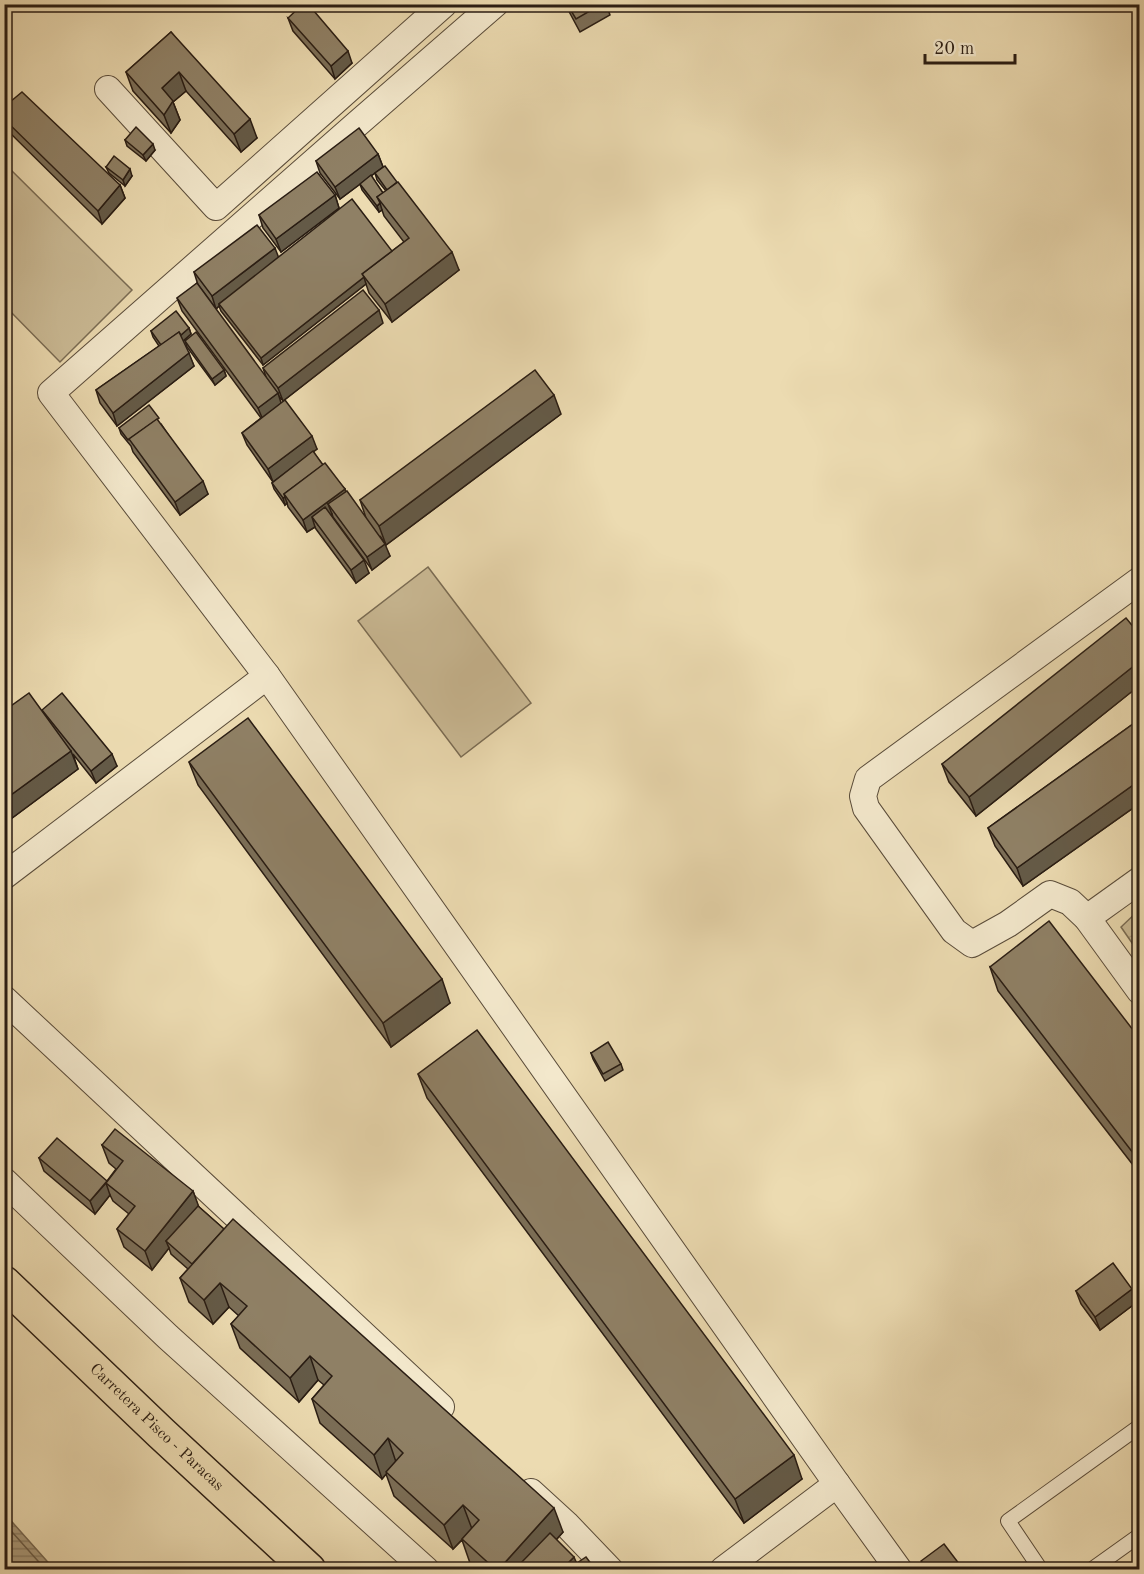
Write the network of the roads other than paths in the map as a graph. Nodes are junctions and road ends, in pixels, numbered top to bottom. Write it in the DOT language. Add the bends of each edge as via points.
graph roads {
  1 [pos="444,4"];
  2 [pos="495,4"];
  3 [pos="108,89"];
  4 [pos="1140,580"];
  5 [pos="267,676"];
  6 [pos="4,876"];
  7 [pos="1140,880"];
  8 [pos="1087,918"];
  9 [pos="1140,991"];
  10 [pos="4,999"];
  11 [pos="4,1181"];
  12 [pos="4,1283"];
  13 [pos="454,1419"];
  14 [pos="1140,1426"];
  15 [pos="514,1475"];
  16 [pos="837,1484"];
  17 [pos="1140,1534"];
  18 [pos="309,1569"];
  19 [pos="426,1569"];
  20 [pos="610,1569"];
  21 [pos="723,1569"];
  22 [pos="899,1569"];
  23 [pos="1041,1569"];
  24 [pos="1091,1569"];
  1 -- 3 [label="street" via="216,207"];
  2 -- 5 [label="street" via="51,393"];
  4 -- 8 [label="street" via="868,779 863,796 866,808 954,931 972,944 1050,894 1070,902"];
  5 -- 6 [label="street"];
  5 -- 16 [label="street"];
  7 -- 8 [label="street"];
  8 -- 9 [label="street"];
  10 -- 13 [label="street"];
  11 -- 19 [label="street" via="168,1336"];
  12 -- 18 [label="main road, Carretera Pisco - Paracas"];
  14 -- 23 [label="lane" via="1008,1521"];
  15 -- 20 [label="street"];
  16 -- 21 [label="street"];
  16 -- 22 [label="street"];
  17 -- 24 [label="lane"];
}
